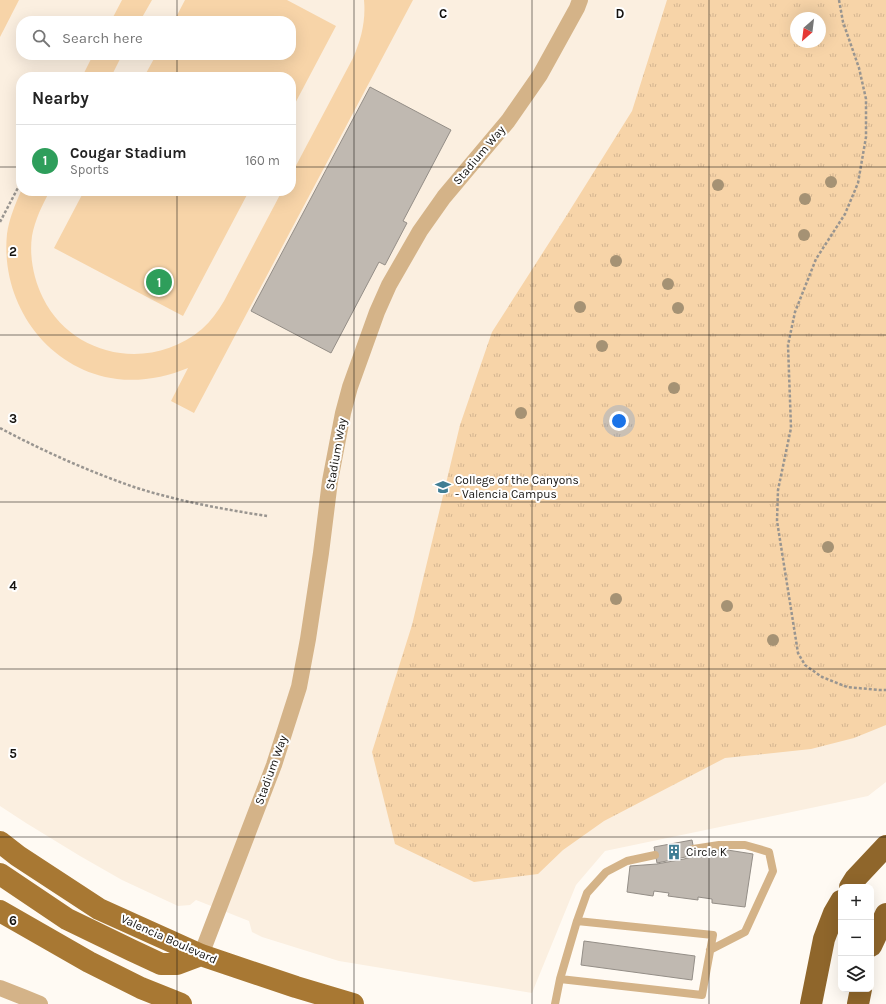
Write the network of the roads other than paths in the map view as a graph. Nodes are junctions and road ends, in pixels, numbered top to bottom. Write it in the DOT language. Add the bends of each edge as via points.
graph roads {
  1 [pos="580,0"];
  2 [pos="0,842"];
  3 [pos="886,846"];
  4 [pos="694,849"];
  5 [pos="655,855"];
  6 [pos="0,874"];
  7 [pos="852,884"];
  8 [pos="838,906"];
  9 [pos="0,911"];
  10 [pos="886,914"];
  11 [pos="577,921"];
  12 [pos="874,940"];
  13 [pos="710,950"];
  14 [pos="201,955"];
  15 [pos="560,979"];
  16 [pos="0,988"];
  17 [pos="860,992"];
  18 [pos="40,1004"];
  19 [pos="181,1004"];
  20 [pos="353,1004"];
  21 [pos="555,1004"];
  22 [pos="812,1004"];
  23 [pos="858,1004"];
  1 -- 14 [label="street, Stadium Way" via="540,75 508,121 444,197 420,231 389,285 377,312 343,413 330,481 308,639 298,687 274,765"];
  2 -- 14 [label="main road, Valencia Boulevard" via="99,908"];
  3 -- 7 [label="highway"];
  4 -- 13 [label="lane" via="719,845 745,845 769,852 773,871 745,932"];
  5 -- 11 [label="lane" via="627,861 606,872 587,893"];
  6 -- 14 [label="main road" via="67,919 161,964 177,964"];
  8 -- 22 [label="highway" via="824,939"];
  9 -- 19 [label="main road" via="90,962 141,988"];
  10 -- 12 [label="highway"];
  11 -- 13 [label="lane" via="713,935"];
  11 -- 15 [label="lane"];
  13 -- 15 [label="lane" via="702,995"];
  14 -- 20 [label="main road, Valencia Boulevard"];
  15 -- 21 [label="lane"];
  16 -- 18 [label="street"];
  17 -- 23 [label="highway"];
}
